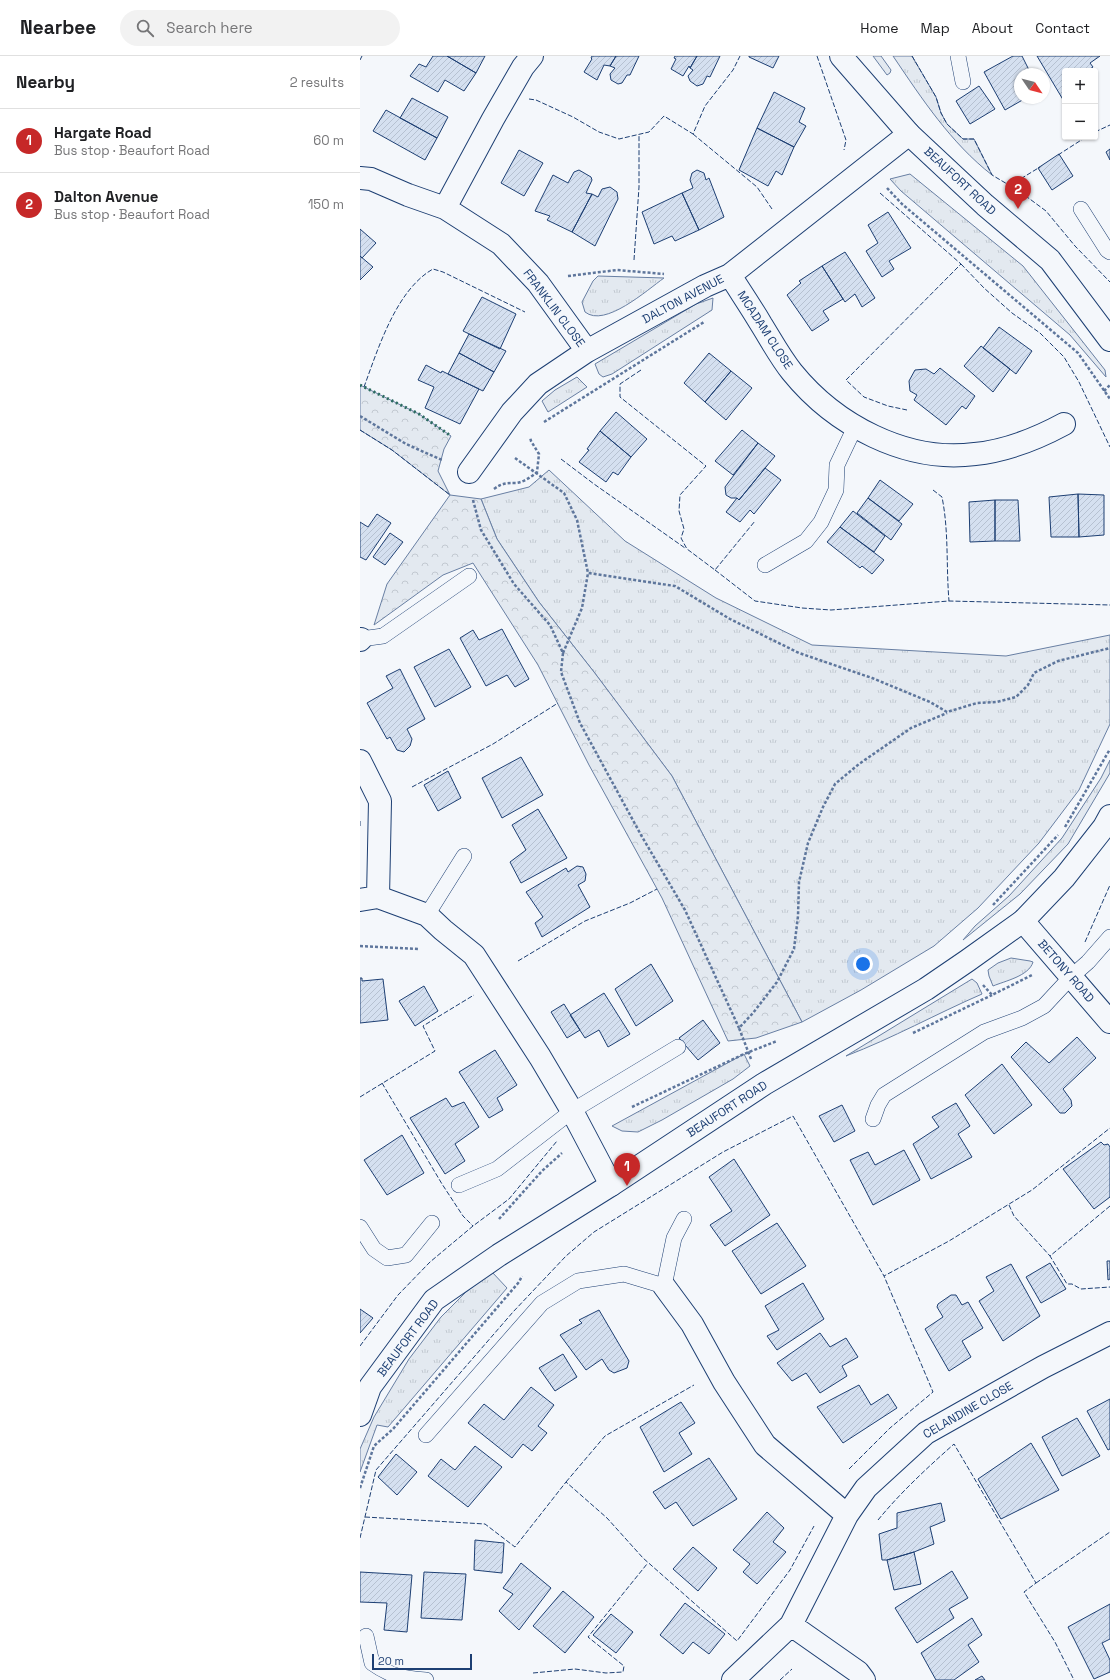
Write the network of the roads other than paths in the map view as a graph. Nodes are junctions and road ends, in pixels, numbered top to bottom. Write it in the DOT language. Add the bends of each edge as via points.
graph roads {
  1 [pos="532,56"];
  2 [pos="841,56"];
  3 [pos="958,56"];
  4 [pos="963,82"];
  5 [pos="909,134"];
  6 [pos="360,178"];
  7 [pos="445,208"];
  8 [pos="1082,209"];
  9 [pos="1110,252"];
  10 [pos="730,275"];
  11 [pos="1110,340"];
  12 [pos="587,351"];
  13 [pos="1064,424"];
  14 [pos="855,427"];
  15 [pos="469,472"];
  16 [pos="765,565"];
  17 [pos="469,576"];
  18 [pos="361,640"];
  19 [pos="360,761"];
  20 [pos="1110,816"];
  21 [pos="464,856"];
  22 [pos="369,898"];
  23 [pos="427,915"];
  24 [pos="1023,921"];
  25 [pos="1110,937"];
  26 [pos="1071,977"];
  27 [pos="1110,1022"];
  28 [pos="678,1047"];
  29 [pos="572,1111"];
  30 [pos="873,1119"];
  31 [pos="459,1185"];
  32 [pos="611,1185"];
  33 [pos="684,1219"];
  34 [pos="432,1223"];
  35 [pos="360,1227"];
  36 [pos="664,1286"];
  37 [pos="1110,1333"];
  38 [pos="360,1415"];
  39 [pos="426,1435"];
  40 [pos="847,1515"];
  41 [pos="791,1626"];
  42 [pos="366,1636"];
  43 [pos="426,1680"];
  44 [pos="733,1680"];
  45 [pos="864,1680"];
  1 -- 7 [label="street" via="493,119"];
  2 -- 5 [label="street, BEAUFORT ROAD"];
  3 -- 4 [label="lane"];
  5 -- 10 [label="street, DALTON AVENUE"];
  5 -- 11 [label="street, BEAUFORT ROAD" via="985,205 1050,260"];
  6 -- 7 [label="street, FRANKLIN CLOSE" via="371,179"];
  7 -- 12 [label="street, FRANKLIN CLOSE" via="501,244 538,283"];
  8 -- 9 [label="lane"];
  10 -- 12 [label="street, DALTON AVENUE" via="705,286"];
  10 -- 14 [label="street, MCADAM CLOSE" via="793,373 822,403"];
  12 -- 15 [label="street, DALTON AVENUE" via="538,384 512,412"];
  13 -- 14 [label="street, MCADAM CLOSE" via="1017,444 975,454 932,455 896,445"];
  14 -- 16 [label="lane" via="837,464 836,490 821,522 806,541"];
  17 -- 18 [label="lane" via="383,636"];
  19 -- 22 [label="street" via="380,801"];
  20 -- 24 [label="street, BEAUFORT ROAD" via="1064,878"];
  21 -- 23 [label="lane"];
  22 -- 23 [label="street"];
  23 -- 29 [label="street" via="474,955"];
  24 -- 26 [label="street, BETONY ROAD"];
  24 -- 32 [label="street, BEAUFORT ROAD" via="926,989 764,1084"];
  25 -- 26 [label="lane"];
  26 -- 27 [label="street, BETONY ROAD"];
  26 -- 30 [label="lane" via="1044,1006 1022,1018 984,1032 884,1095"];
  28 -- 29 [label="lane"];
  29 -- 31 [label="lane" via="497,1169"];
  29 -- 32 [label="street"];
  32 -- 38 [label="street, BEAUFORT ROAD" via="499,1255 434,1300 370,1387"];
  33 -- 36 [label="lane" via="674,1238"];
  34 -- 35 [label="lane" via="406,1255 387,1258 374,1249"];
  36 -- 39 [label="lane" via="624,1274 578,1282 542,1303"];
  36 -- 40 [label="street" via="692,1324 724,1382 764,1445"];
  37 -- 40 [label="street, CELANDINE CLOSE" via="1043,1367 926,1433 866,1488"];
  40 -- 41 [label="street, CELANDINE CLOSE"];
  41 -- 44 [label="street, CELANDINE CLOSE"];
  41 -- 45 [label="street" via="858,1672"];
  42 -- 43 [label="lane" via="372,1662 385,1672 399,1678"];
}
